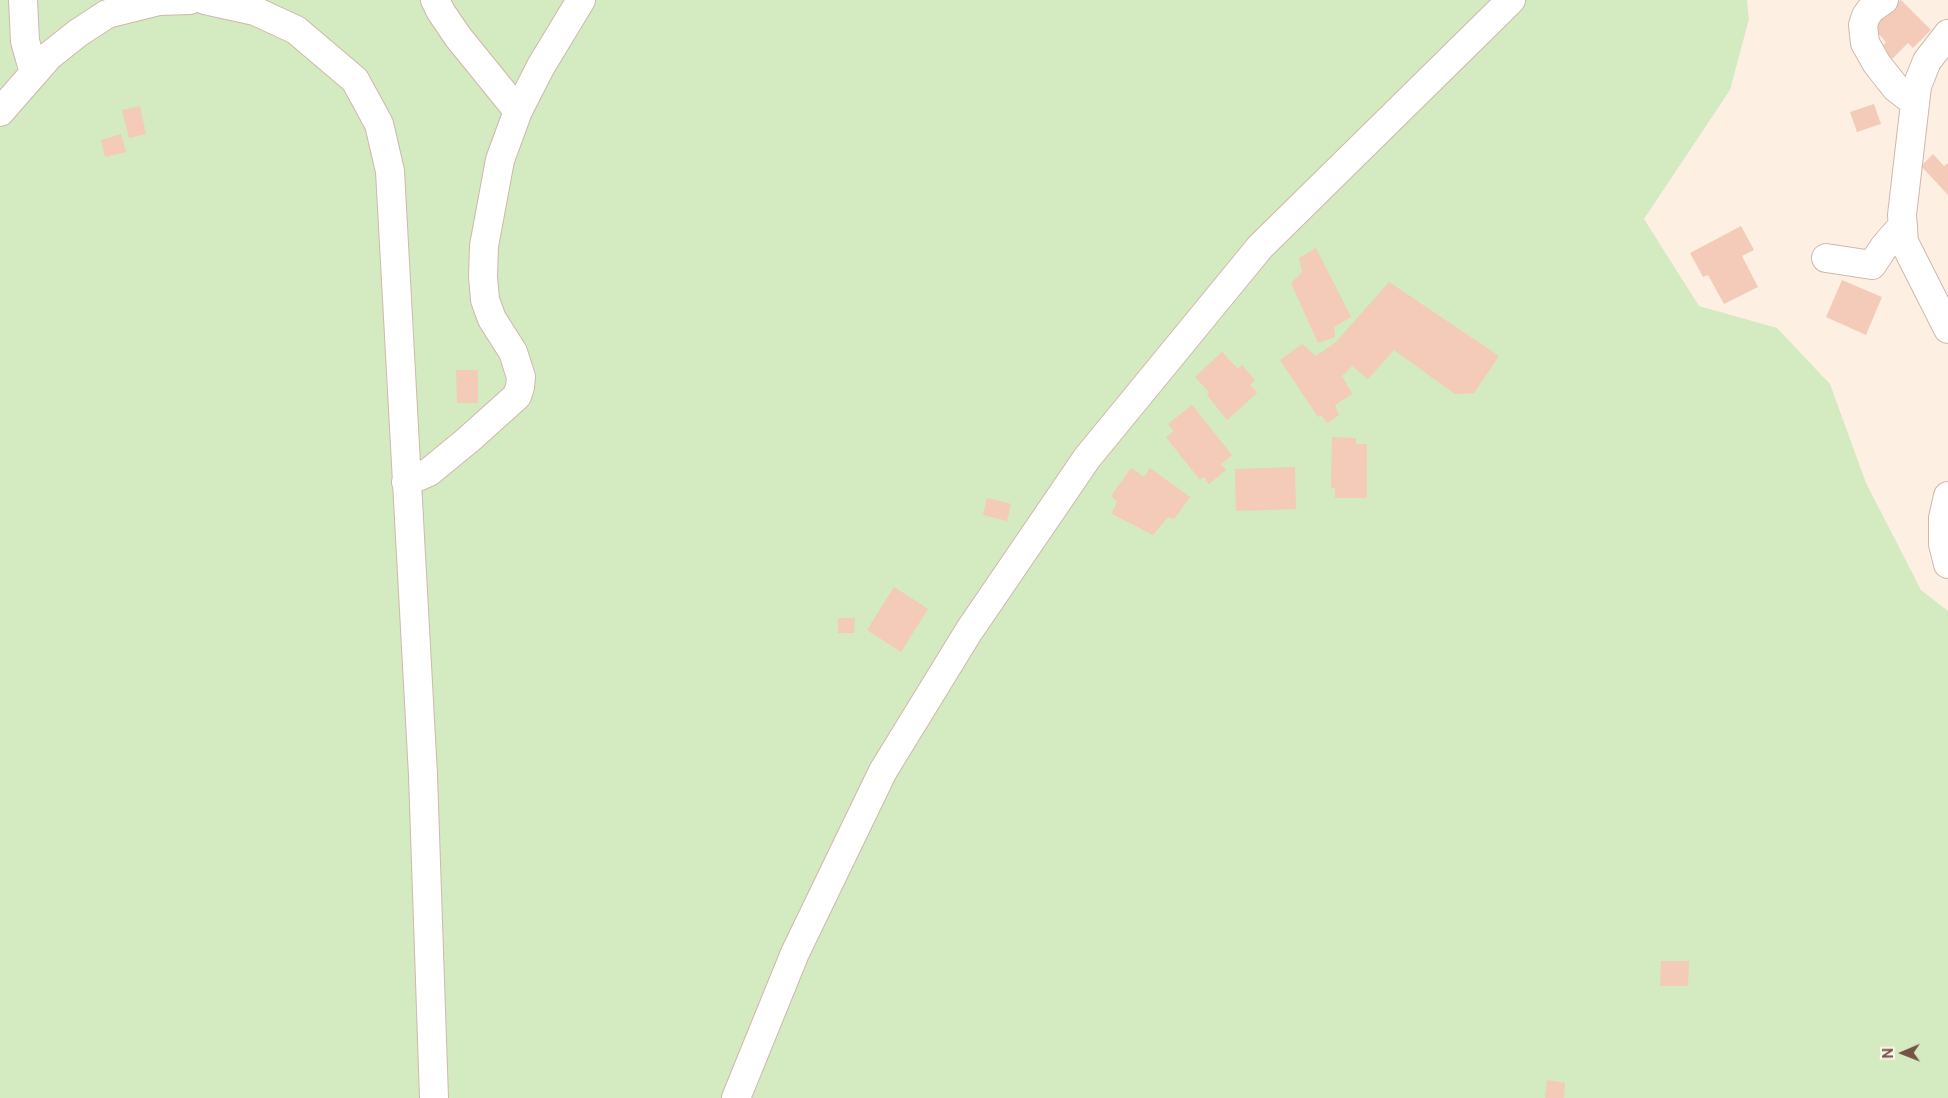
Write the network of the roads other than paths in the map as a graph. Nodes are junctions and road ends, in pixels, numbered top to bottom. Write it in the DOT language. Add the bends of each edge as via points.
graph roads {
  1 [pos="23,0"];
  2 [pos="190,0"];
  3 [pos="205,0"];
  4 [pos="435,0"];
  5 [pos="581,0"];
  6 [pos="1511,0"];
  7 [pos="1884,0"];
  8 [pos="1948,34"];
  9 [pos="34,73"];
  10 [pos="1914,102"];
  11 [pos="518,111"];
  12 [pos="0,112"];
  13 [pos="1903,225"];
  14 [pos="1826,258"];
  15 [pos="1948,329"];
  16 [pos="406,482"];
  17 [pos="1948,496"];
  18 [pos="1948,564"];
  19 [pos="434,1098"];
  20 [pos="736,1098"];
  1 -- 9 [label="street" via="25,41"];
  2 -- 9 [label="street" via="159,1 107,14 78,32"];
  3 -- 16 [label="street" via="255,11 296,30 355,80 379,124 390,171"];
  4 -- 11 [label="street" via="458,37"];
  5 -- 11 [label="street"];
  6 -- 20 [label="street" via="1260,247 1087,458 969,631 883,771 795,953"];
  7 -- 10 [label="street" via="1871,8 1866,16 1863,25 1865,43 1896,88"];
  8 -- 10 [label="street" via="1927,62"];
  9 -- 12 [label="street"];
  10 -- 13 [label="street"];
  11 -- 16 [label="street" via="500,160 484,246 483,276 485,300 513,352 522,377 520,387 517,396 468,440 429,472"];
  13 -- 14 [label="street" via="1872,265"];
  13 -- 15 [label="street" via="1904,242"];
  16 -- 19 [label="street" via="423,775"];
  17 -- 18 [label="street" via="1943,518 1943,544"];
}
